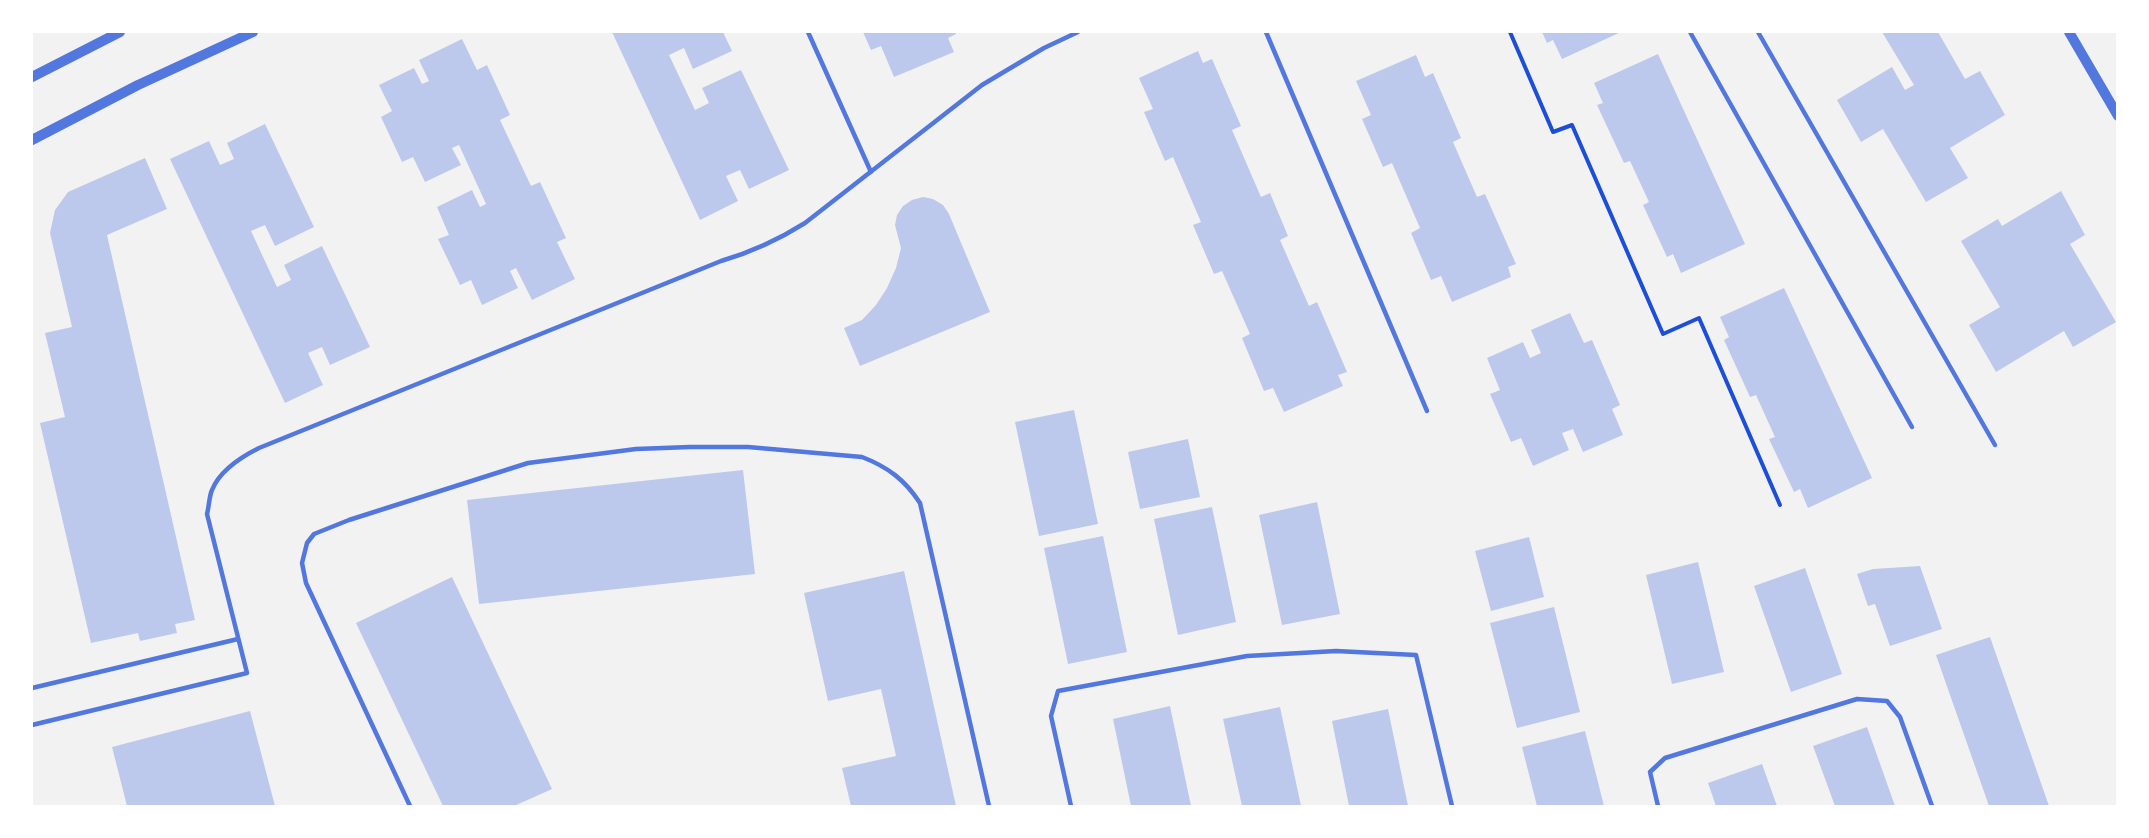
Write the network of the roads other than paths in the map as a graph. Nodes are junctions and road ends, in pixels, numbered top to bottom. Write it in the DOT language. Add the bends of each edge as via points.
graph roads {
  1 [pos="120,32"];
  2 [pos="253,32"];
  3 [pos="808,32"];
  4 [pos="1078,32"];
  5 [pos="1266,32"];
  6 [pos="1690,32"];
  7 [pos="1758,32"];
  8 [pos="2069,32"];
  9 [pos="32,76"];
  10 [pos="2118,116"];
  11 [pos="32,140"];
  12 [pos="872,172"];
  13 [pos="1427,411"];
  14 [pos="1912,427"];
  15 [pos="1995,444"];
  16 [pos="238,639"];
  17 [pos="32,688"];
  18 [pos="32,725"];
  19 [pos="410,807"];
  20 [pos="989,807"];
  21 [pos="1071,807"];
  22 [pos="1452,807"];
  23 [pos="1658,807"];
  24 [pos="1932,807"];
  1 -- 9 [label="street"];
  2 -- 11 [label="street"];
  3 -- 12 [label="lane"];
  4 -- 12 [label="lane" via="982,85"];
  5 -- 13 [label="lane"];
  6 -- 14 [label="lane"];
  7 -- 15 [label="lane"];
  8 -- 10 [label="street"];
  12 -- 16 [label="lane" via="776,241 242,456 212,489 207,514"];
  16 -- 17 [label="lane"];
  16 -- 18 [label="lane" via="247,674"];
  19 -- 20 [label="lane" via="306,583 302,563 314,534 528,463 636,449 690,447 862,457 894,472 909,486 920,503"];
  21 -- 22 [label="lane" via="1051,716 1058,691 1247,656 1336,651 1416,656"];
  23 -- 24 [label="lane" via="1650,772 1665,758 1857,699 1887,701 1900,717"];
}
